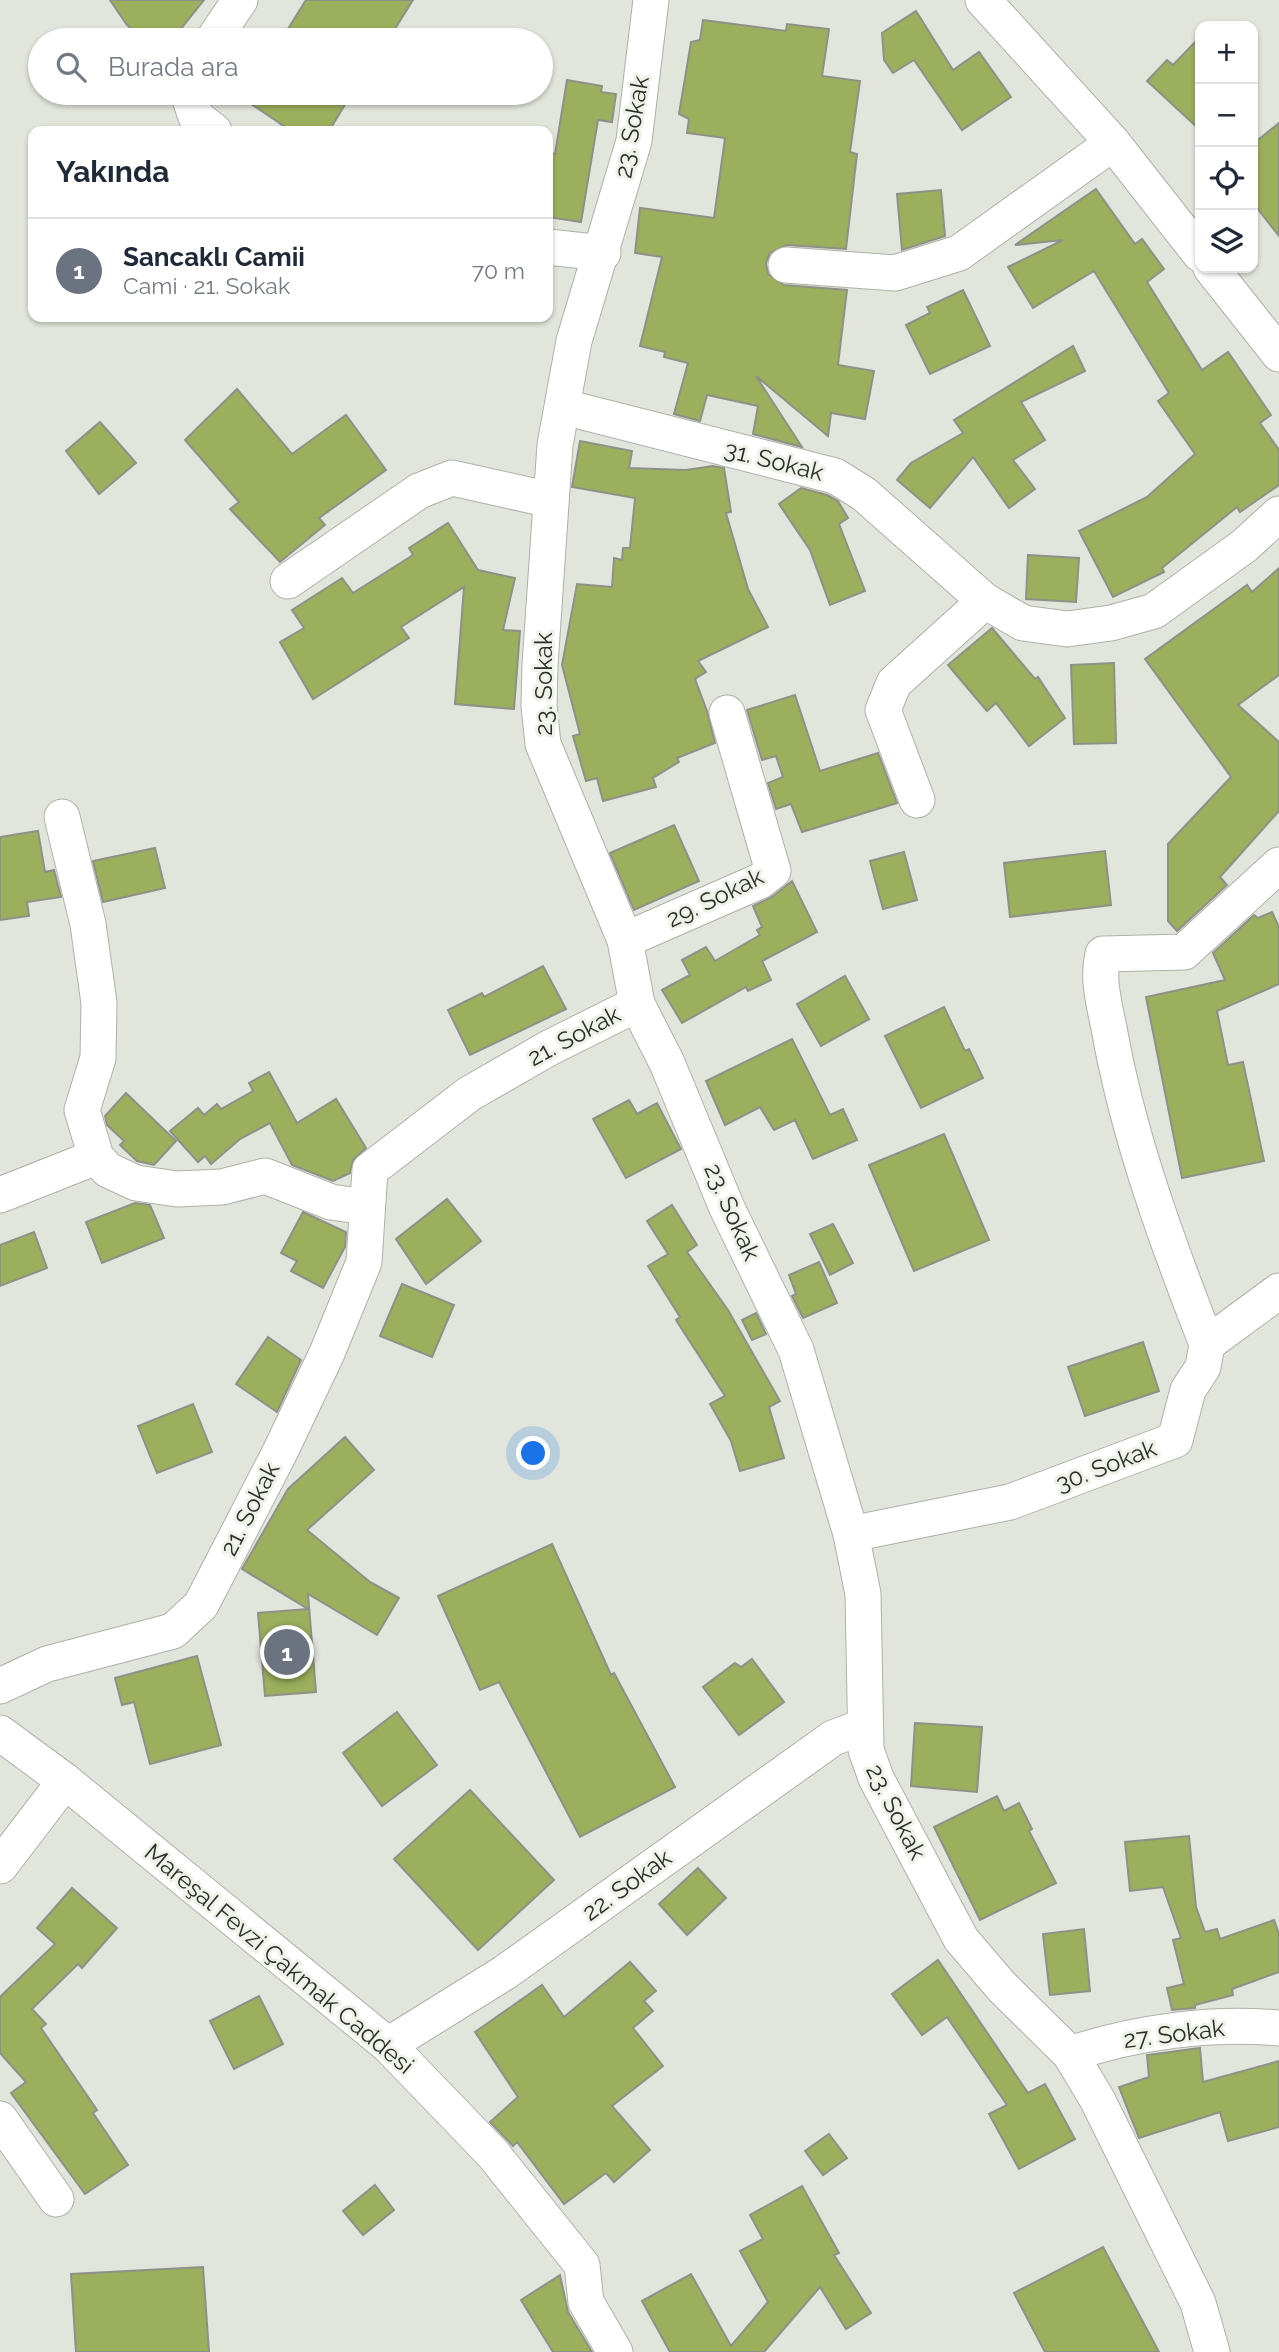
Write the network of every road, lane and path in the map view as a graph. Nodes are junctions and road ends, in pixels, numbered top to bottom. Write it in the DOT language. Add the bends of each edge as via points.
graph roads {
  1 [pos="240,0"];
  2 [pos="651,0"];
  3 [pos="1000,6"];
  4 [pos="221,28"];
  5 [pos="192,105"];
  6 [pos="208,126"];
  7 [pos="1113,143"];
  8 [pos="553,248"];
  9 [pos="1195,248"];
  10 [pos="603,253"];
  11 [pos="786,265"];
  12 [pos="1215,273"];
  13 [pos="1279,354"];
  14 [pos="564,407"];
  15 [pos="551,500"];
  16 [pos="1279,514"];
  17 [pos="288,581"];
  18 [pos="985,601"];
  19 [pos="727,713"];
  20 [pos="917,800"];
  21 [pos="62,817"];
  22 [pos="1279,865"];
  23 [pos="625,940"];
  24 [pos="637,1004"];
  25 [pos="96,1157"];
  26 [pos="0,1195"];
  27 [pos="366,1207"];
  28 [pos="1279,1291"];
  29 [pos="1207,1344"];
  30 [pos="851,1534"];
  31 [pos="0,1686"];
  32 [pos="865,1726"];
  33 [pos="0,1733"];
  34 [pos="65,1781"];
  35 [pos="0,1866"];
  36 [pos="1274,2023"];
  37 [pos="388,2045"];
  38 [pos="1070,2054"];
  39 [pos="0,2119"];
  40 [pos="56,2199"];
  41 [pos="615,2352"];
  42 [pos="1212,2352"];
  1 -- 4 [label="street"];
  2 -- 10 [label="street, 23. Sokak" via="634,141"];
  3 -- 7 [label="street"];
  5 -- 6 [label="street" via="196,117"];
  7 -- 9 [label="street"];
  7 -- 11 [label="street" via="959,253 895,273"];
  8 -- 10 [label="street"];
  10 -- 14 [label="street, 23. Sokak" via="574,341"];
  12 -- 13 [label="street"];
  14 -- 15 [label="street, 23. Sokak" via="555,445"];
  14 -- 18 [label="street, 31. Sokak" via="835,476 864,494"];
  15 -- 17 [label="street" via="452,478 419,491"];
  15 -- 23 [label="street, 23. Sokak" via="540,665 543,744"];
  16 -- 18 [label="street, 31. Sokak" via="1154,611 1067,629 1023,622"];
  18 -- 20 [label="street" via="894,683 883,710"];
  19 -- 23 [label="street, 29. Sokak" via="773,872"];
  21 -- 25 [label="street" via="88,924 99,1003 99,1058 82,1110"];
  22 -- 29 [label="street" via="1184,953 1103,954 1099,971 1114,1059 1161,1222"];
  23 -- 24 [label="street, 23. Sokak"];
  24 -- 27 [label="street, 21. Sokak" via="469,1094 370,1170"];
  24 -- 30 [label="street, 23. Sokak" via="796,1350"];
  25 -- 26 [label="street"];
  25 -- 27 [label="street" via="108,1170 136,1183 188,1189 265,1177 331,1202"];
  27 -- 31 [label="street, 21. Sokak" via="364,1262 331,1342 201,1605 173,1631 47,1664"];
  28 -- 29 [label="street"];
  29 -- 30 [label="street, 30. Sokak" via="1175,1440 1010,1502"];
  30 -- 32 [label="street, 23. Sokak" via="863,1594"];
  32 -- 37 [label="street, 22. Sokak" via="833,1738 504,1973"];
  32 -- 38 [label="street, 23. Sokak" via="866,1750 876,1778 961,1939"];
  33 -- 34 [label="street, Mareşal Fevzi Çakmak Caddesi"];
  34 -- 35 [label="street"];
  34 -- 37 [label="street, Mareşal Fevzi Çakmak Caddesi"];
  36 -- 38 [label="street, 27. Sokak" via="1199,2027"];
  37 -- 41 [label="street, Mareşal Fevzi Çakmak Caddesi" via="493,2154 582,2264 586,2302"];
  38 -- 42 [label="street, 23. Sokak" via="1198,2303"];
  39 -- 40 [label="street"];
}
